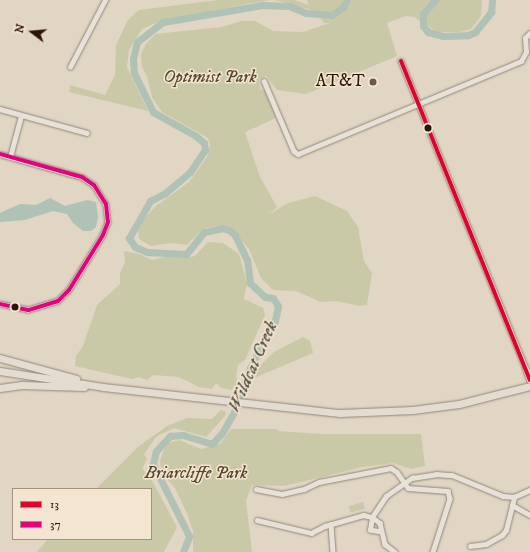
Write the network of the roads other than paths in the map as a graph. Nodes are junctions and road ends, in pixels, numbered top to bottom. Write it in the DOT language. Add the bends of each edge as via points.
graph roads {
  1 [pos="105,0"];
  2 [pos="530,33"];
  3 [pos="400,61"];
  4 [pos="70,67"];
  5 [pos="264,81"];
  6 [pos="418,105"];
  7 [pos="0,109"];
  8 [pos="21,116"];
  9 [pos="87,134"];
  10 [pos="0,154"];
  11 [pos="10,157"];
  12 [pos="0,304"];
  13 [pos="0,358"];
  14 [pos="526,369"];
  15 [pos="0,371"];
  16 [pos="530,380"];
  17 [pos="530,386"];
  18 [pos="104,387"];
  19 [pos="0,388"];
  20 [pos="404,482"];
  21 [pos="256,489"];
  22 [pos="530,490"];
  23 [pos="514,497"];
  24 [pos="512,505"];
  25 [pos="530,515"];
  26 [pos="372,517"];
  27 [pos="257,520"];
  28 [pos="331,524"];
  29 [pos="381,532"];
  30 [pos="470,546"];
  31 [pos="333,552"];
  32 [pos="395,552"];
  33 [pos="432,552"];
  1 -- 4 [label="street"];
  2 -- 6 [label="street" via="524,38 526,52 521,61"];
  3 -- 6 [label="street"];
  5 -- 6 [label="street" via="294,151 298,154"];
  6 -- 14 [label="street"];
  7 -- 8 [label="street"];
  8 -- 9 [label="street"];
  8 -- 11 [label="street"];
  10 -- 11 [label="street"];
  11 -- 12 [label="street" via="82,178 94,185 106,204 108,222 103,235 69,290 58,301 28,310"];
  13 -- 18 [label="main road"];
  14 -- 16 [label="street"];
  15 -- 18 [label="main road"];
  17 -- 18 [label="main road" via="460,404 413,410 340,413"];
  18 -- 19 [label="main road" via="22,385"];
  20 -- 21 [label="street" via="391,468 382,468 319,482 304,489 282,494"];
  20 -- 23 [label="street" via="422,475 452,475 466,479 492,494"];
  20 -- 26 [label="street" via="386,496"];
  20 -- 33 [label="street" via="413,490 448,492 450,499"];
  22 -- 23 [label="street"];
  23 -- 24 [label="street"];
  24 -- 25 [label="street"];
  24 -- 30 [label="street" via="502,535 486,544"];
  26 -- 28 [label="street" via="363,515"];
  26 -- 29 [label="street" via="380,521"];
  26 -- 29 [label="street" via="370,530"];
  27 -- 28 [label="street" via="304,533 318,532"];
  28 -- 31 [label="street"];
  29 -- 32 [label="street" via="385,544"];
}
